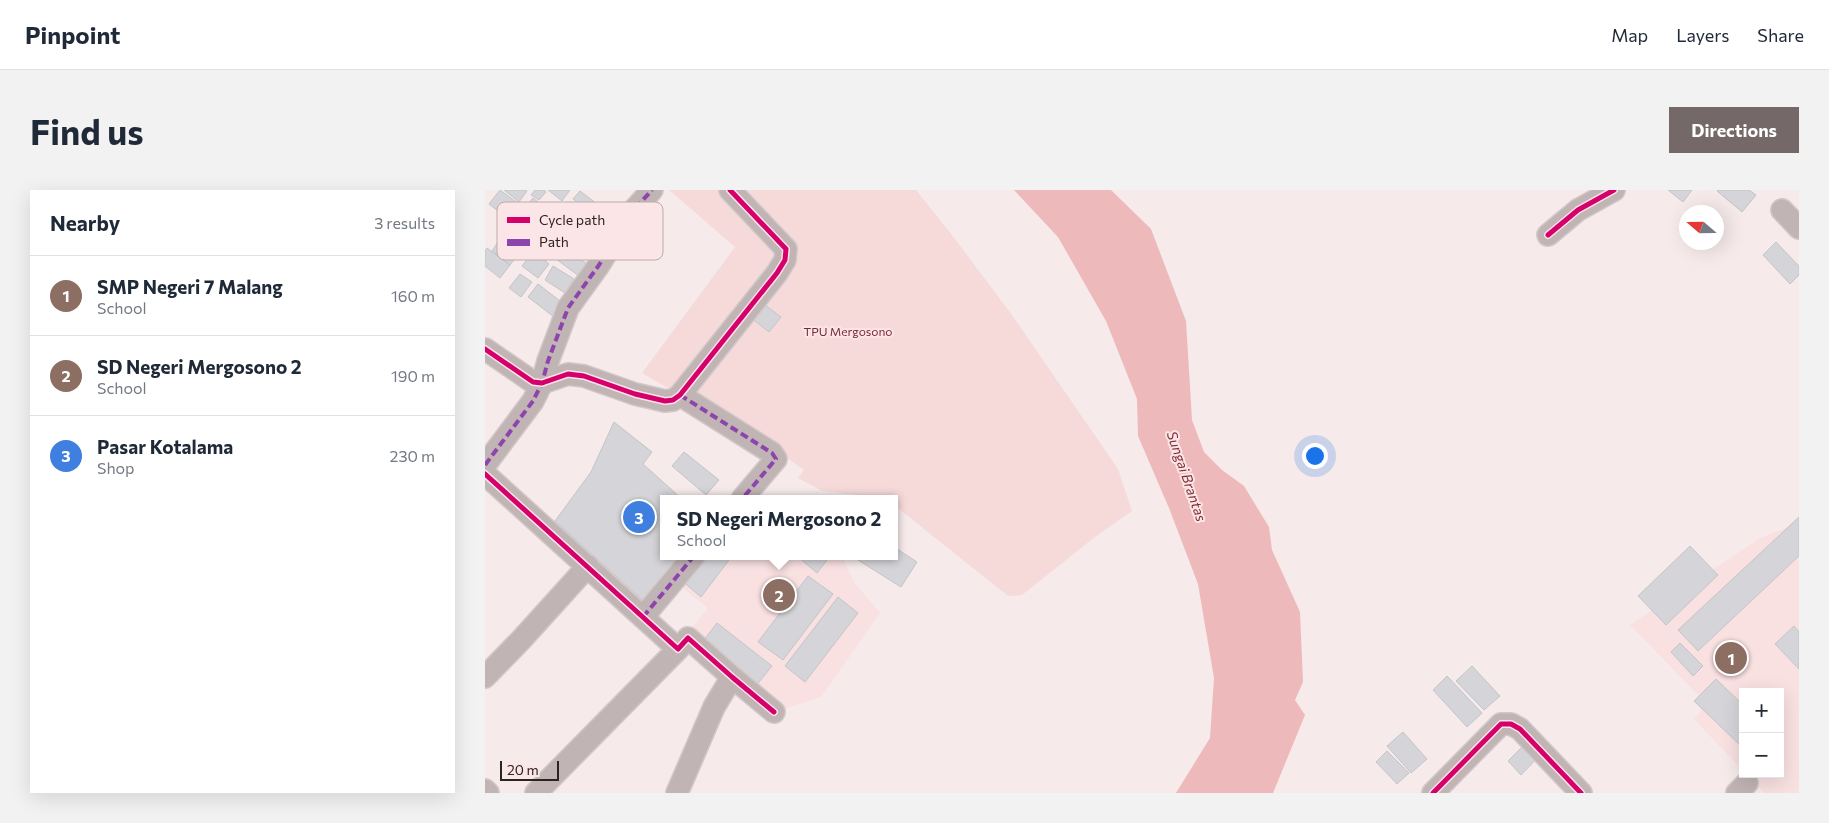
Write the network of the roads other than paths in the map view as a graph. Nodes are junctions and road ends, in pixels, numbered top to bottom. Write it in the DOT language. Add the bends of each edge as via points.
graph roads {
  1 [pos="731,190"];
  2 [pos="1614,190"];
  3 [pos="647,192"];
  4 [pos="639,202"];
  5 [pos="1781,210"];
  6 [pos="1799,228"];
  7 [pos="1548,235"];
  8 [pos="602,260"];
  9 [pos="485,349"];
  10 [pos="542,383"];
  11 [pos="680,395"];
  12 [pos="485,465"];
  13 [pos="485,474"];
  14 [pos="745,495"];
  15 [pos="691,560"];
  16 [pos="588,566"];
  17 [pos="643,617"];
  18 [pos="677,649"];
  19 [pos="485,677"];
  20 [pos="732,678"];
  21 [pos="774,712"];
  22 [pos="485,790"];
  23 [pos="488,793"];
  24 [pos="536,793"];
  25 [pos="677,793"];
  26 [pos="1433,793"];
  27 [pos="1581,793"];
  1 -- 11 [label="street" via="786,249 785,260"];
  2 -- 7 [label="street" via="1578,210"];
  3 -- 4 [label="street"];
  5 -- 6 [label="street"];
  8 -- 10 [label="street" via="568,308"];
  9 -- 10 [label="street" via="533,382"];
  10 -- 11 [label="street" via="568,374 665,401"];
  10 -- 12 [label="street" via="522,417"];
  11 -- 14 [label="street" via="772,452 776,459"];
  13 -- 16 [label="street"];
  15 -- 17 [label="street"];
  16 -- 17 [label="street"];
  16 -- 19 [label="street"];
  17 -- 18 [label="street"];
  18 -- 20 [label="street" via="688,638"];
  18 -- 24 [label="street"];
  20 -- 21 [label="street"];
  20 -- 25 [label="street" via="713,707"];
  22 -- 23 [label="street"];
  26 -- 27 [label="street" via="1501,724 1511,724 1520,729"];
}
